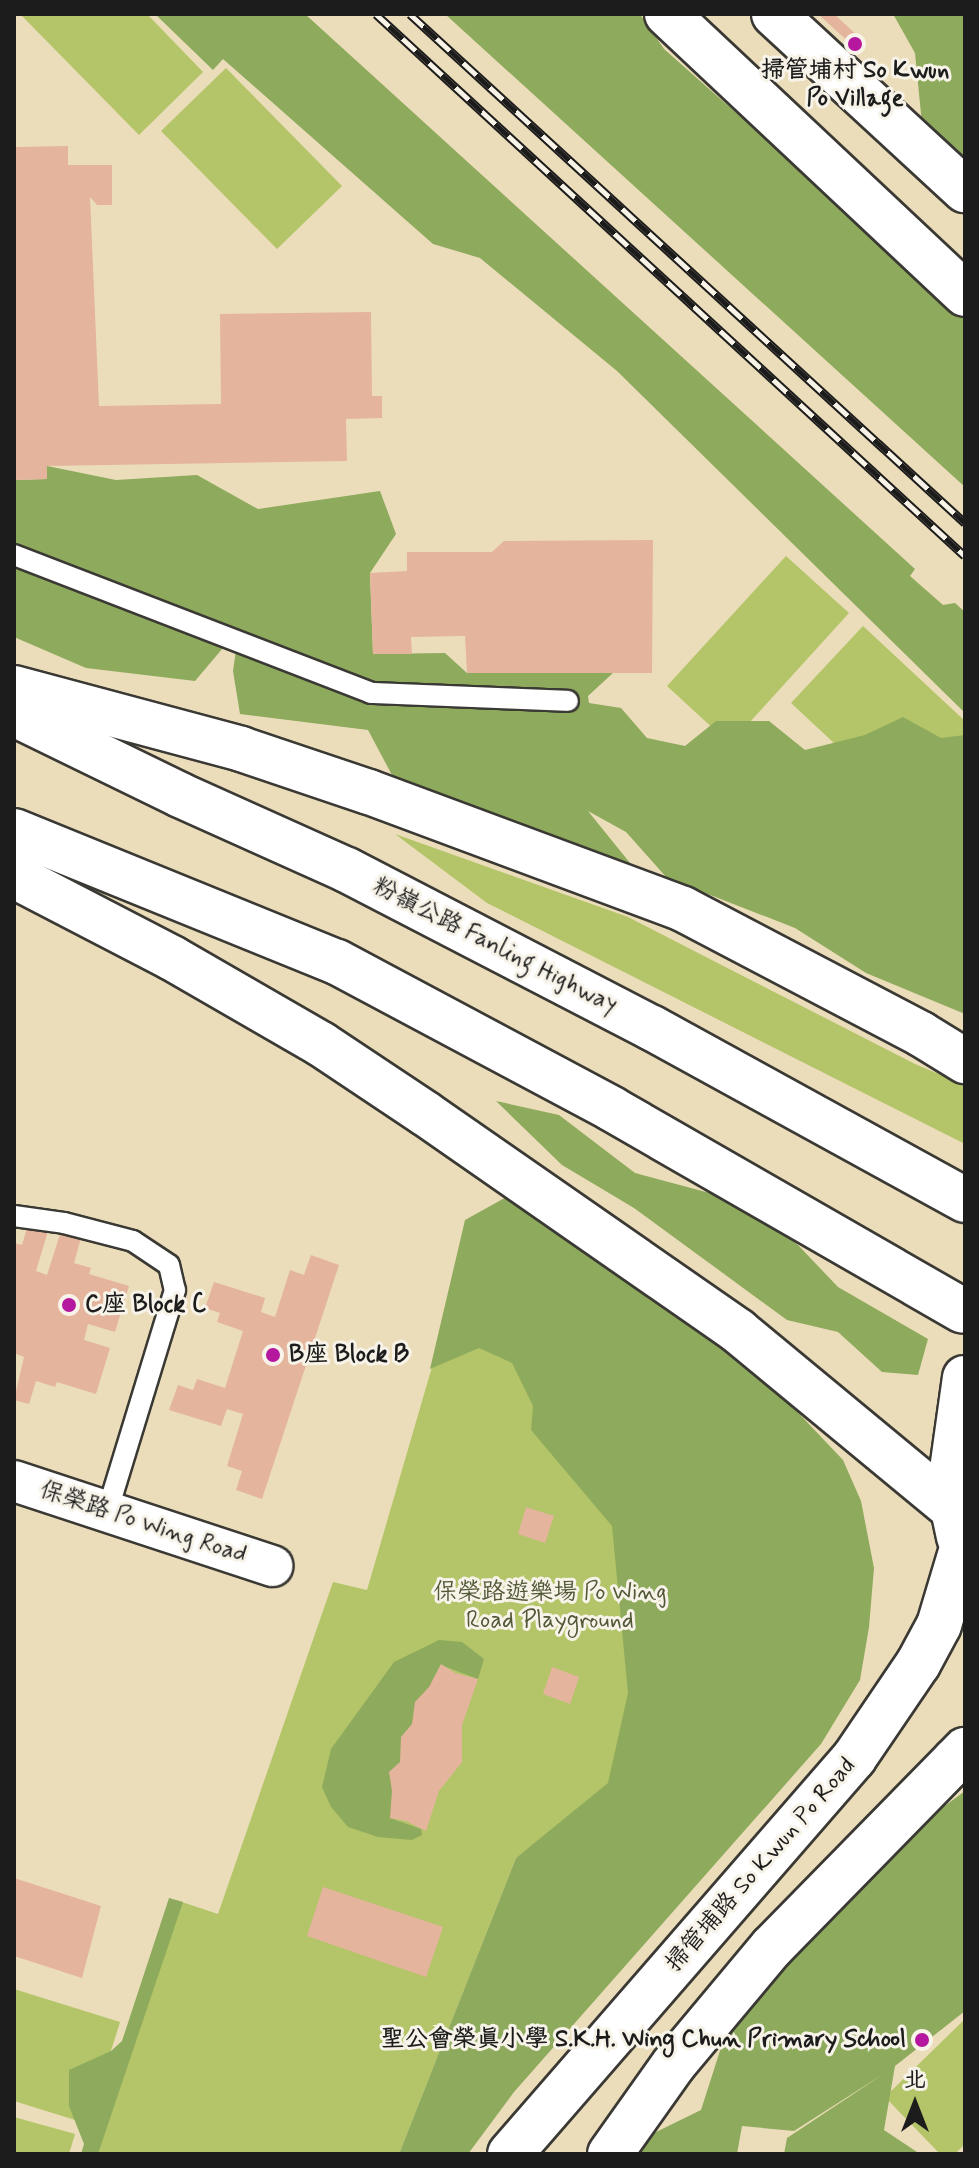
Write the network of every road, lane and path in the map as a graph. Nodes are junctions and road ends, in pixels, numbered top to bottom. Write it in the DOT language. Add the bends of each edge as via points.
graph roads {
  1 [pos="667,14"];
  2 [pos="774,14"];
  3 [pos="965,190"];
  4 [pos="965,294"];
  5 [pos="14,555"];
  6 [pos="14,688"];
  7 [pos="568,701"];
  8 [pos="14,714"];
  9 [pos="14,831"];
  10 [pos="14,876"];
  11 [pos="921,1034"];
  12 [pos="965,1049"];
  13 [pos="965,1061"];
  14 [pos="965,1200"];
  15 [pos="14,1216"];
  16 [pos="962,1310"];
  17 [pos="965,1378"];
  18 [pos="14,1481"];
  19 [pos="107,1512"];
  20 [pos="960,1534"];
  21 [pos="272,1566"];
  22 [pos="962,1755"];
  23 [pos="510,2154"];
  24 [pos="610,2154"];
  1 -- 4 [label="main road"];
  2 -- 3 [label="main road"];
  5 -- 7 [label="lane" via="371,693"];
  6 -- 11 [label="main road" via="241,749 683,909"];
  8 -- 14 [label="main road, 粉嶺公路 Fanling Highway" via="347,870 652,1028"];
  9 -- 16 [label="main road" via="337,962 612,1109"];
  10 -- 20 [label="main road" via="321,1044 738,1331"];
  11 -- 12 [label="main road"];
  11 -- 13 [label="main road"];
  15 -- 19 [label="lane" via="133,1241 169,1265 175,1290"];
  17 -- 20 [label="main road, 掃管埔路 So Kwun Po Road" via="954,1440"];
  18 -- 19 [label="street, 保榮路 Po Wing Road"];
  19 -- 21 [label="street, 保榮路 Po Wing Road"];
  20 -- 23 [label="main road, 掃管埔路 So Kwun Po Road" via="939,1625 854,1758"];
  22 -- 24 [label="main road" via="772,1947 674,2064"];
}
